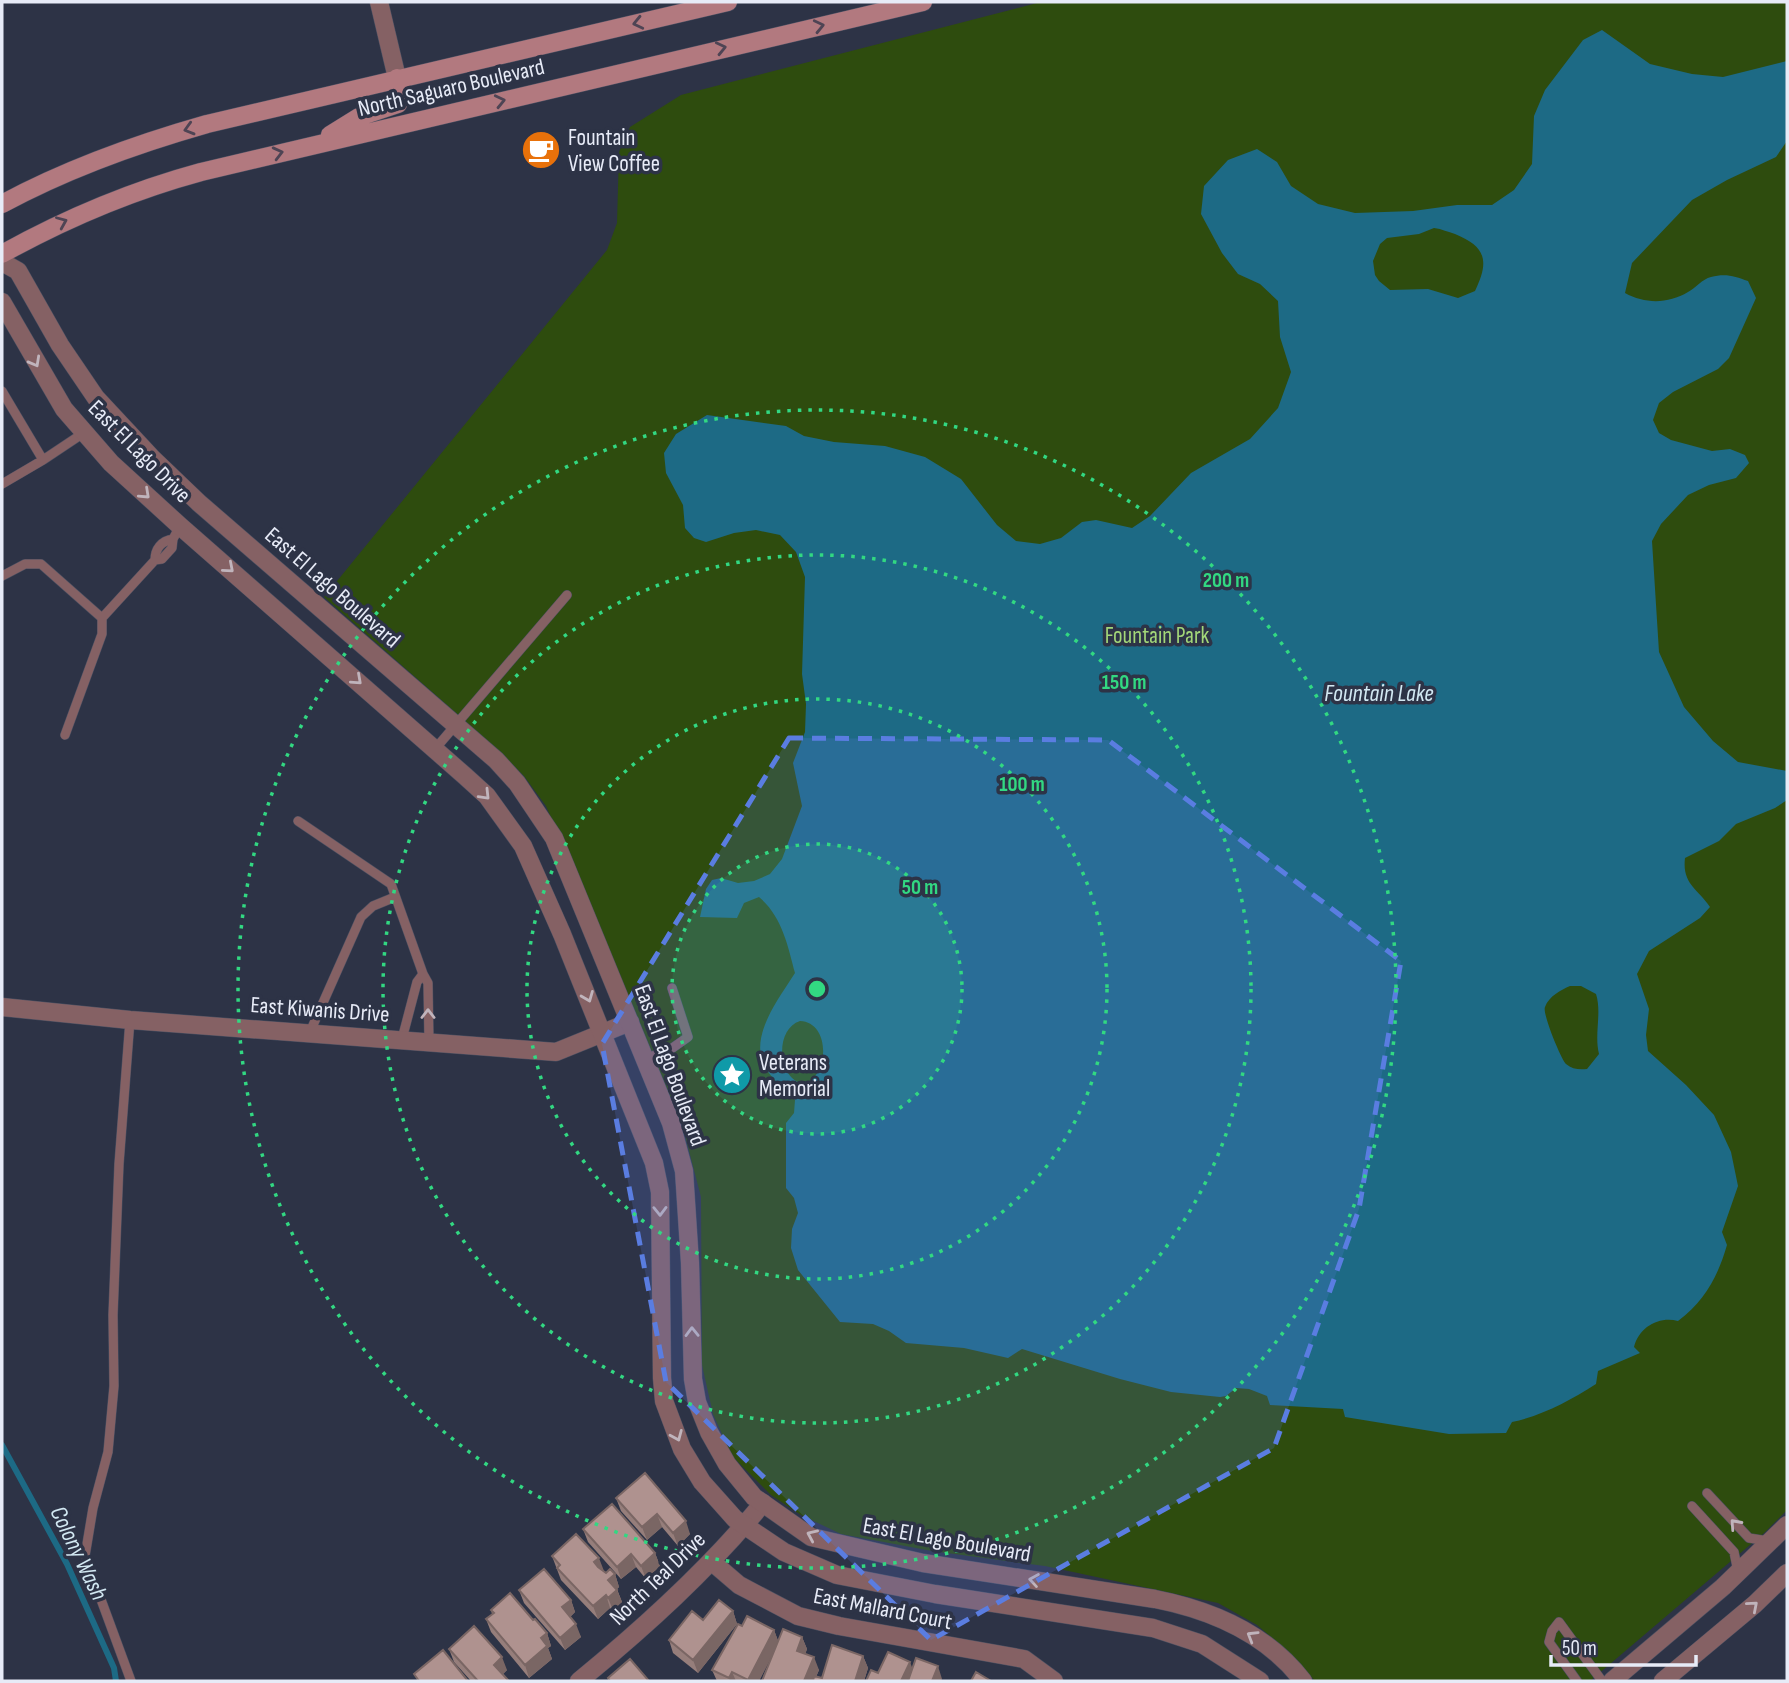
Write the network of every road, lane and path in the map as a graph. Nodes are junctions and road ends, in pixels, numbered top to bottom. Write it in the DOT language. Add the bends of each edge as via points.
graph roads {
  1 [pos="379,2"];
  2 [pos="728,2"];
  3 [pos="923,2"];
  4 [pos="673,8"];
  5 [pos="397,78"];
  6 [pos="315,144"];
  7 [pos="2,204"];
  8 [pos="2,254"];
  9 [pos="2,262"];
  10 [pos="2,302"];
  11 [pos="2,391"];
  12 [pos="85,432"];
  13 [pos="43,460"];
  14 [pos="2,484"];
  15 [pos="176,532"];
  16 [pos="2,576"];
  17 [pos="567,595"];
  18 [pos="102,618"];
  19 [pos="339,624"];
  20 [pos="321,648"];
  21 [pos="456,726"];
  22 [pos="65,735"];
  23 [pos="435,749"];
  24 [pos="298,821"];
  25 [pos="396,897"];
  26 [pos="423,974"];
  27 [pos="672,988"];
  28 [pos="2,1007"];
  29 [pos="130,1020"];
  30 [pos="630,1022"];
  31 [pos="310,1032"];
  32 [pos="603,1033"];
  33 [pos="402,1039"];
  34 [pos="429,1042"];
  35 [pos="645,1059"];
  36 [pos="662,1378"];
  37 [pos="693,1379"];
  38 [pos="1707,1493"];
  39 [pos="763,1503"];
  40 [pos="1692,1506"];
  41 [pos="1787,1525"];
  42 [pos="745,1526"];
  43 [pos="1770,1542"];
  44 [pos="711,1561"];
  45 [pos="1738,1573"];
  46 [pos="1787,1573"];
  47 [pos="131,1681"];
  48 [pos="579,1681"];
  49 [pos="1054,1681"];
  50 [pos="1260,1681"];
  51 [pos="1303,1681"];
  52 [pos="1577,1681"];
  53 [pos="1602,1681"];
  54 [pos="1612,1681"];
  55 [pos="1663,1681"];
  1 -- 5 [label="street"];
  2 -- 4 [label="main road, North Saguaro Boulevard"];
  6 -- 3 [label="main road, North Saguaro Boulevard, one-way"];
  4 -- 5 [label="main road, North Saguaro Boulevard, one-way"];
  5 -- 6 [label="main road" via="398,104 359,117"];
  5 -- 7 [label="main road, North Saguaro Boulevard, one-way" via="171,134"];
  8 -- 6 [label="main road, North Saguaro Boulevard, one-way" via="55,225 164,182"];
  9 -- 19 [label="street, East El Lago Boulevard" via="18,271 96,398 199,503"];
  10 -- 12 [label="street, East El Lago Drive, one-way" via="51,389"];
  11 -- 13 [label="lane"];
  12 -- 13 [label="lane"];
  12 -- 15 [label="street, East El Lago Drive, one-way"];
  13 -- 14 [label="lane"];
  15 -- 18 [label="lane"];
  15 -- 20 [label="street, one-way"];
  16 -- 18 [label="lane" via="25,564 41,564"];
  17 -- 21 [label="lane"];
  18 -- 22 [label="lane" via="102,635"];
  19 -- 20 [label="street"];
  19 -- 21 [label="street, East El Lago Boulevard"];
  20 -- 23 [label="street, one-way"];
  21 -- 23 [label="lane"];
  21 -- 30 [label="street, East El Lago Boulevard" via="517,783 554,838"];
  23 -- 32 [label="street, one-way" via="487,796 523,846"];
  24 -- 25 [label="lane" via="391,884"];
  25 -- 26 [label="lane"];
  25 -- 31 [label="lane" via="373,906 361,917"];
  26 -- 33 [label="lane"];
  34 -- 26 [label="lane, one-way" via="428,983"];
  27 -- 35 [label="lane" via="688,1037"];
  28 -- 29 [label="street, East Kiwanis Drive"];
  29 -- 31 [label="street, East Kiwanis Drive"];
  29 -- 47 [label="lane" via="119,1164 114,1386 108,1452 85,1556"];
  30 -- 32 [label="street, East Kiwanis Drive"];
  30 -- 35 [label="street, East El Lago Boulevard"];
  31 -- 33 [label="street, East Kiwanis Drive"];
  32 -- 34 [label="street, East Kiwanis Drive" via="556,1052"];
  32 -- 36 [label="street, one-way" via="645,1138 660,1192"];
  33 -- 34 [label="street, East Kiwanis Drive"];
  37 -- 35 [label="street, East El Lago Boulevard, one-way" via="684,1171 671,1122"];
  36 -- 37 [label="street"];
  36 -- 42 [label="street, one-way" via="664,1401 682,1449 702,1482"];
  37 -- 39 [label="street, East El Lago Boulevard" via="709,1432 727,1464"];
  43 -- 38 [label="lane, one-way" via="1749,1538"];
  39 -- 42 [label="street, North Teal Drive"];
  51 -- 39 [label="street, East El Lago Boulevard, one-way" via="1261,1641 1215,1615 1184,1604 923,1563 811,1537"];
  40 -- 45 [label="lane" via="1734,1552"];
  41 -- 43 [label="street"];
  42 -- 44 [label="street, North Teal Drive"];
  42 -- 50 [label="street" via="784,1552 837,1575 1153,1628 1202,1644"];
  43 -- 45 [label="street"];
  44 -- 48 [label="street, North Teal Drive" via="644,1628"];
  44 -- 49 [label="street, East Mallard Court" via="739,1585 798,1616 1024,1659"];
  45 -- 54 [label="street"];
  55 -- 46 [label="street, one-way"];
  52 -- 53 [label="lane" via="1549,1643 1559,1622"];
}
